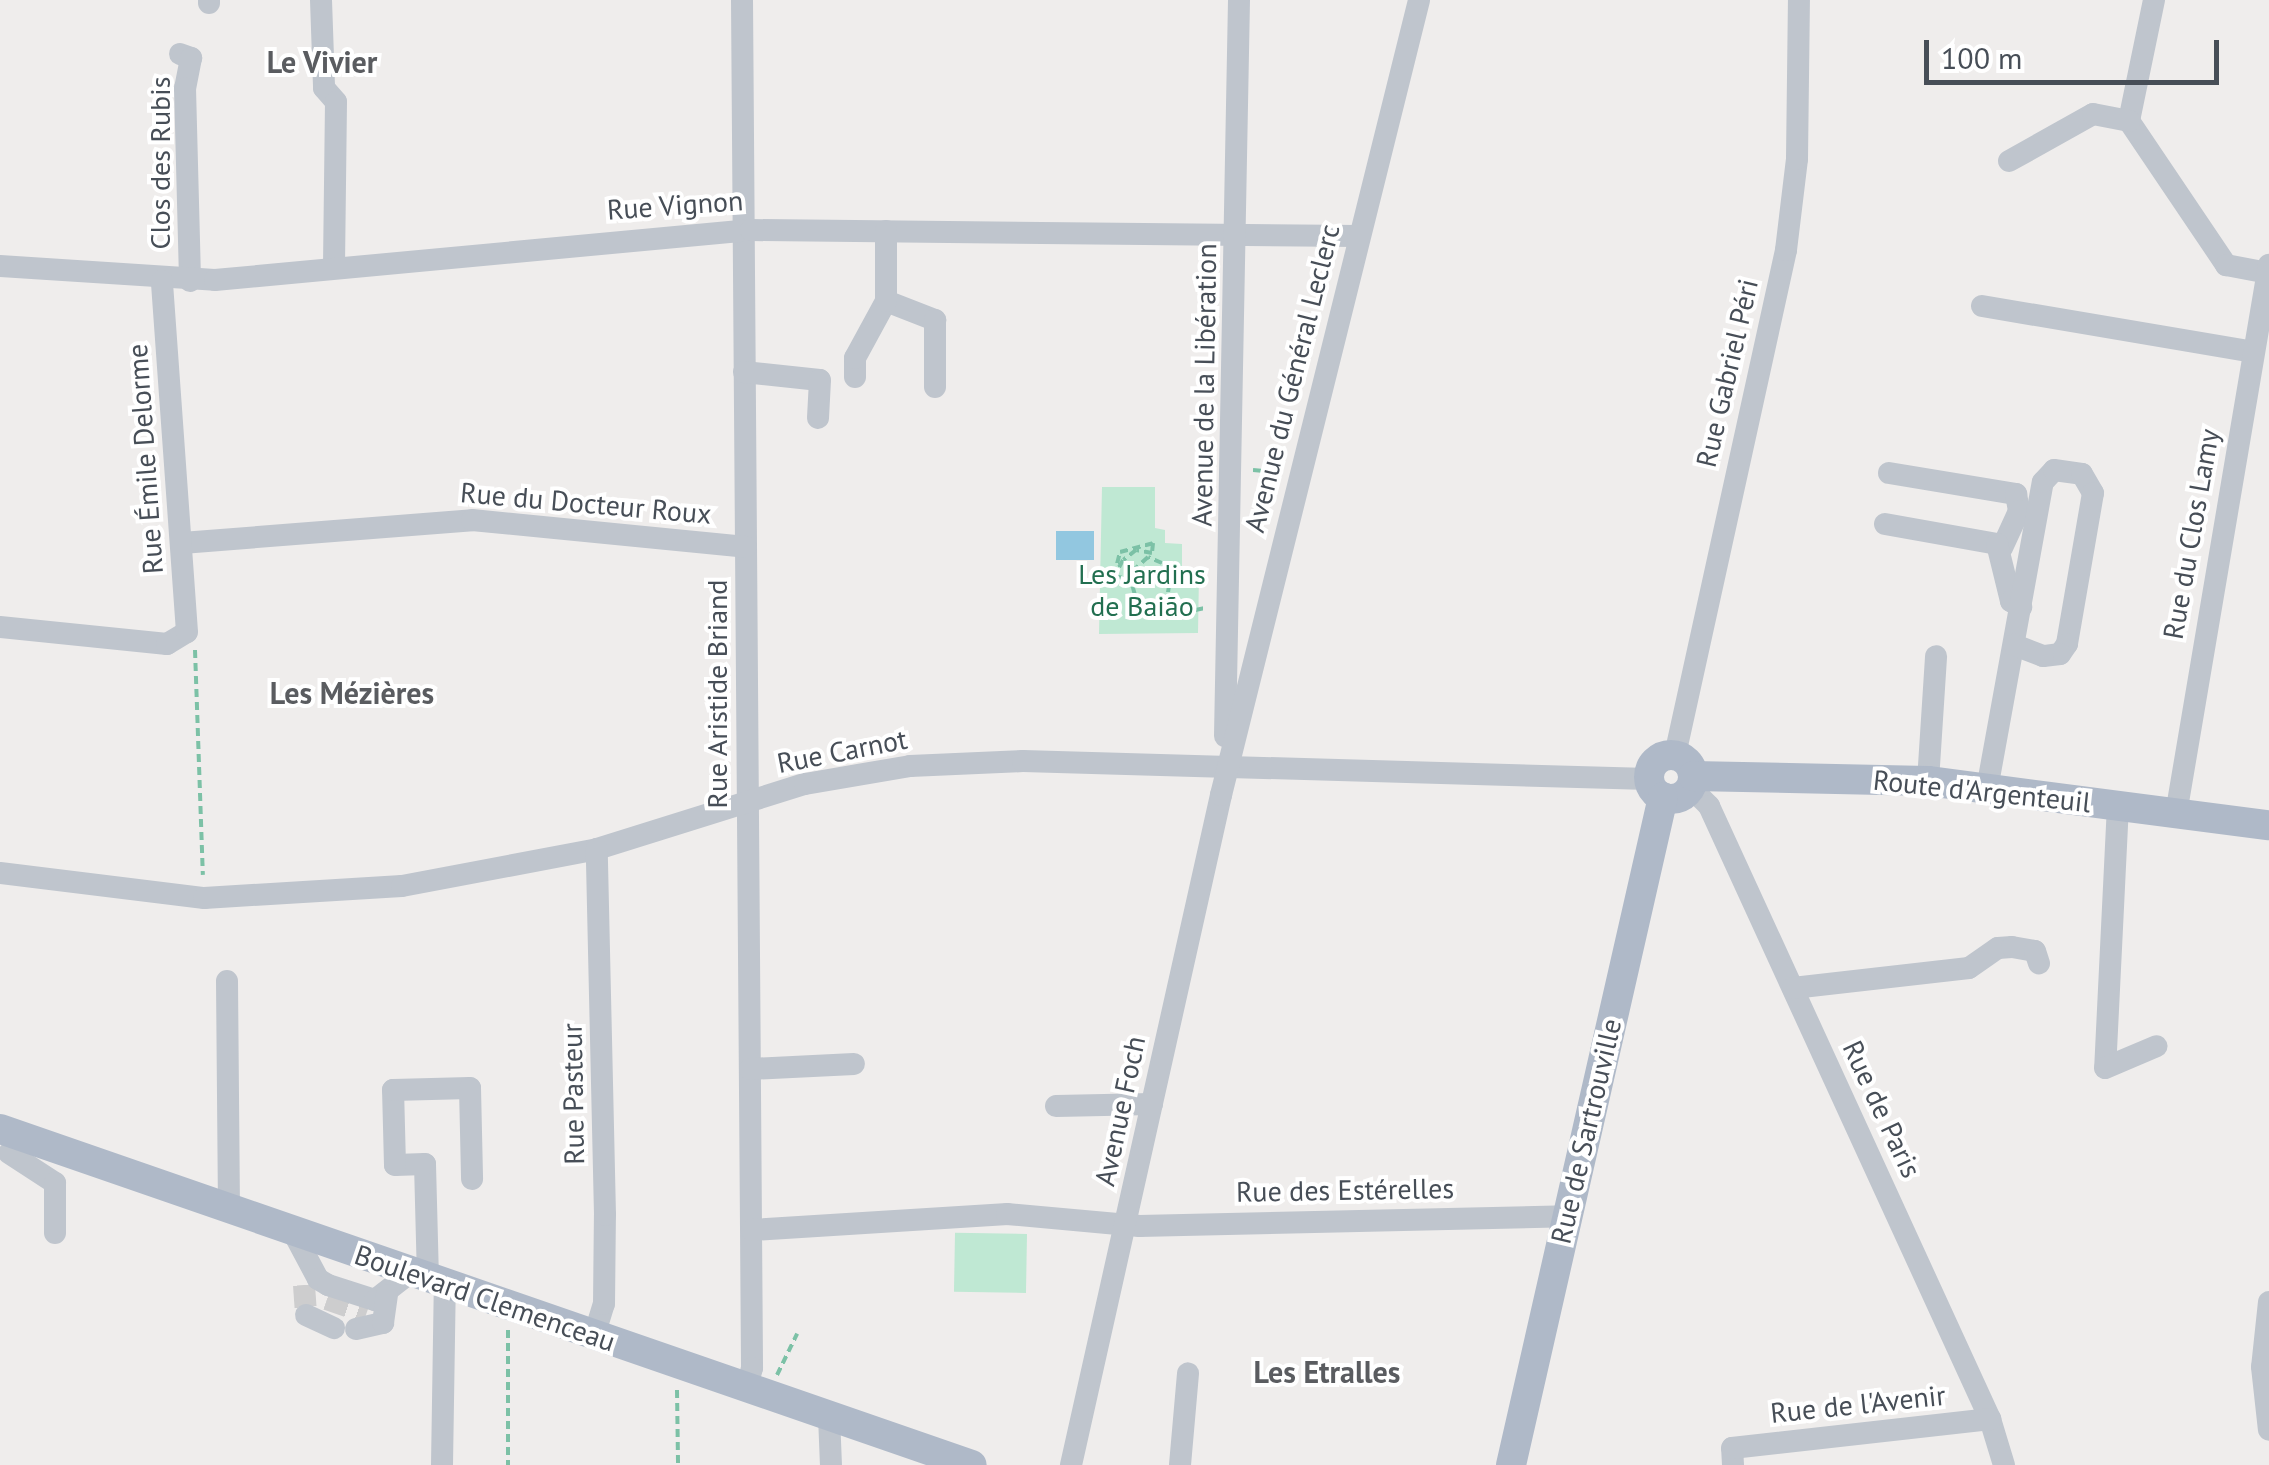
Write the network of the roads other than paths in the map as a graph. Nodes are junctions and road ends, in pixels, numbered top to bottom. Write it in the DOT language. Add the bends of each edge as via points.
graph roads {
  1 [pos="321,0"];
  2 [pos="742,0"];
  3 [pos="1240,0"];
  4 [pos="1419,0"];
  5 [pos="1798,0"];
  6 [pos="2154,0"];
  7 [pos="180,54"];
  8 [pos="2129,121"];
  9 [pos="2009,161"];
  10 [pos="742,231"];
  11 [pos="886,231"];
  12 [pos="1236,234"];
  13 [pos="1358,236"];
  14 [pos="334,265"];
  15 [pos="0,266"];
  16 [pos="2268,269"];
  17 [pos="190,280"];
  18 [pos="162,281"];
  19 [pos="886,301"];
  20 [pos="1982,306"];
  21 [pos="2254,352"];
  22 [pos="744,372"];
  23 [pos="855,377"];
  24 [pos="935,387"];
  25 [pos="818,418"];
  26 [pos="1889,473"];
  27 [pos="1885,524"];
  28 [pos="182,542"];
  29 [pos="746,546"];
  30 [pos="2002,548"];
  31 [pos="2021,607"];
  32 [pos="0,626"];
  33 [pos="2014,644"];
  34 [pos="1936,656"];
  35 [pos="1227,771"];
  36 [pos="1674,779"];
  37 [pos="1928,781"];
  38 [pos="1987,789"];
  39 [pos="748,802"];
  40 [pos="2118,806"];
  41 [pos="2176,814"];
  42 [pos="2269,825"];
  43 [pos="598,849"];
  44 [pos="0,873"];
  45 [pos="2039,963"];
  46 [pos="227,981"];
  47 [pos="1793,988"];
  48 [pos="2156,1046"];
  49 [pos="854,1064"];
  50 [pos="750,1069"];
  51 [pos="1152,1104"];
  52 [pos="1056,1106"];
  53 [pos="8,1142"];
  54 [pos="472,1179"];
  55 [pos="229,1208"];
  56 [pos="1566,1216"];
  57 [pos="1125,1223"];
  58 [pos="752,1230"];
  59 [pos="55,1233"];
  60 [pos="296,1239"];
  61 [pos="428,1278"];
  62 [pos="386,1295"];
  63 [pos="2269,1302"];
  64 [pos="306,1315"];
  65 [pos="594,1336"];
  66 [pos="1188,1374"];
  67 [pos="757,1391"];
  68 [pos="830,1416"];
  69 [pos="1990,1419"];
  70 [pos="2269,1430"];
  71 [pos="1733,1457"];
  72 [pos="442,1465"];
  73 [pos="831,1465"];
  74 [pos="972,1465"];
  75 [pos="1071,1465"];
  76 [pos="1180,1465"];
  77 [pos="1511,1465"];
  78 [pos="2004,1465"];
  1 -- 14 [label="street" via="324,88 336,102"];
  2 -- 10 [label="street, Rue Aristide Briand"];
  3 -- 12 [label="street, Avenue de la Libération"];
  4 -- 13 [label="street, Avenue du Général Leclerc"];
  5 -- 36 [label="street, Rue Gabriel Péri" via="1797,159 1786,250"];
  6 -- 8 [label="street"];
  7 -- 17 [label="street, Clos des Rubis" via="191,58 185,88"];
  8 -- 9 [label="street" via="2093,114"];
  8 -- 16 [label="street" via="2226,265"];
  10 -- 11 [label="street, Rue Vignon"];
  10 -- 14 [label="street, Rue Vignon" via="496,250 373,268"];
  10 -- 22 [label="street, Rue Aristide Briand"];
  11 -- 12 [label="street, Rue Vignon"];
  11 -- 19 [label="street"];
  12 -- 13 [label="street, Rue Vignon"];
  12 -- 35 [label="street, Avenue de la Libération"];
  13 -- 35 [label="street, Avenue du Général Leclerc"];
  14 -- 17 [label="street, Rue Vignon"];
  15 -- 18 [label="street, Rue Vignon"];
  16 -- 21 [label="street, Rue du Clos Lamy"];
  17 -- 18 [label="street, Rue Vignon"];
  18 -- 28 [label="street, Rue Émile Delorme"];
  19 -- 23 [label="street" via="854,358"];
  19 -- 24 [label="street" via="935,320"];
  20 -- 21 [label="street"];
  21 -- 41 [label="street, Rue du Clos Lamy"];
  22 -- 25 [label="street" via="820,380"];
  22 -- 29 [label="street, Rue Aristide Briand"];
  26 -- 30 [label="street" via="2016,494 2019,511"];
  27 -- 30 [label="street"];
  28 -- 29 [label="street, Rue du Docteur Roux" via="472,520"];
  28 -- 32 [label="street, Rue Émile Delorme" via="187,632 166,644"];
  29 -- 39 [label="street, Rue Aristide Briand"];
  30 -- 31 [label="street" via="2006,586"];
  31 -- 33 [label="street"];
  31 -- 33 [label="street" via="2047,475 2054,470 2088,476 2093,492 2065,650 2043,656"];
  33 -- 38 [label="street"];
  34 -- 37 [label="street"];
  35 -- 36 [label="street, Rue Carnot"];
  35 -- 39 [label="street, Rue Carnot" via="1023,761 910,766"];
  35 -- 51 [label="street, Avenue Foch"];
  36 -- 37 [label="main road, Route d'Argenteuil"];
  36 -- 47 [label="street, Rue de Paris" via="1709,806"];
  36 -- 56 [label="main road, Rue de Sartrouville"];
  37 -- 38 [label="main road, Route d'Argenteuil"];
  38 -- 40 [label="main road, Route d'Argenteuil"];
  39 -- 43 [label="street, Rue Carnot"];
  39 -- 50 [label="street, Rue Aristide Briand"];
  40 -- 41 [label="main road, Route d'Argenteuil"];
  40 -- 48 [label="street" via="2105,1068"];
  41 -- 42 [label="main road, Route d'Argenteuil"];
  43 -- 44 [label="street, Rue Carnot" via="402,886 204,898"];
  43 -- 65 [label="street, Rue Pasteur" via="605,1214 604,1304"];
  45 -- 47 [label="street" via="2036,951 1998,948 1969,968"];
  46 -- 55 [label="street"];
  47 -- 69 [label="street, Rue de Paris"];
  49 -- 50 [label="street"];
  50 -- 58 [label="street, Rue Aristide Briand"];
  51 -- 52 [label="street"];
  51 -- 57 [label="street, Avenue Foch"];
  53 -- 55 [label="main road, Boulevard Clemenceau"];
  53 -- 59 [label="street" via="55,1183"];
  54 -- 61 [label="street" via="470,1088 393,1090 395,1165 425,1164"];
  55 -- 60 [label="main road, Boulevard Clemenceau"];
  56 -- 57 [label="street, Rue des Estérelles"];
  56 -- 77 [label="main road, Rue de Sartrouville"];
  57 -- 58 [label="street, Rue des Estérelles" via="1006,1214"];
  57 -- 75 [label="street, Avenue Foch"];
  58 -- 67 [label="street, Rue Aristide Briand"];
  60 -- 61 [label="main road, Boulevard Clemenceau"];
  60 -- 62 [label="street" via="316,1288 375,1300"];
  61 -- 62 [label="street" via="396,1279"];
  61 -- 65 [label="main road, Boulevard Clemenceau"];
  61 -- 72 [label="street"];
  62 -- 64 [label="street" via="383,1323"];
  63 -- 70 [label="street" via="2262,1367"];
  65 -- 67 [label="main road, Boulevard Clemenceau"];
  66 -- 76 [label="street"];
  67 -- 68 [label="main road, Boulevard Clemenceau"];
  68 -- 73 [label="street"];
  68 -- 74 [label="main road, Boulevard Clemenceau"];
  69 -- 71 [label="street, Rue de l'Avenir"];
  69 -- 78 [label="street, Rue de Paris"];
}
